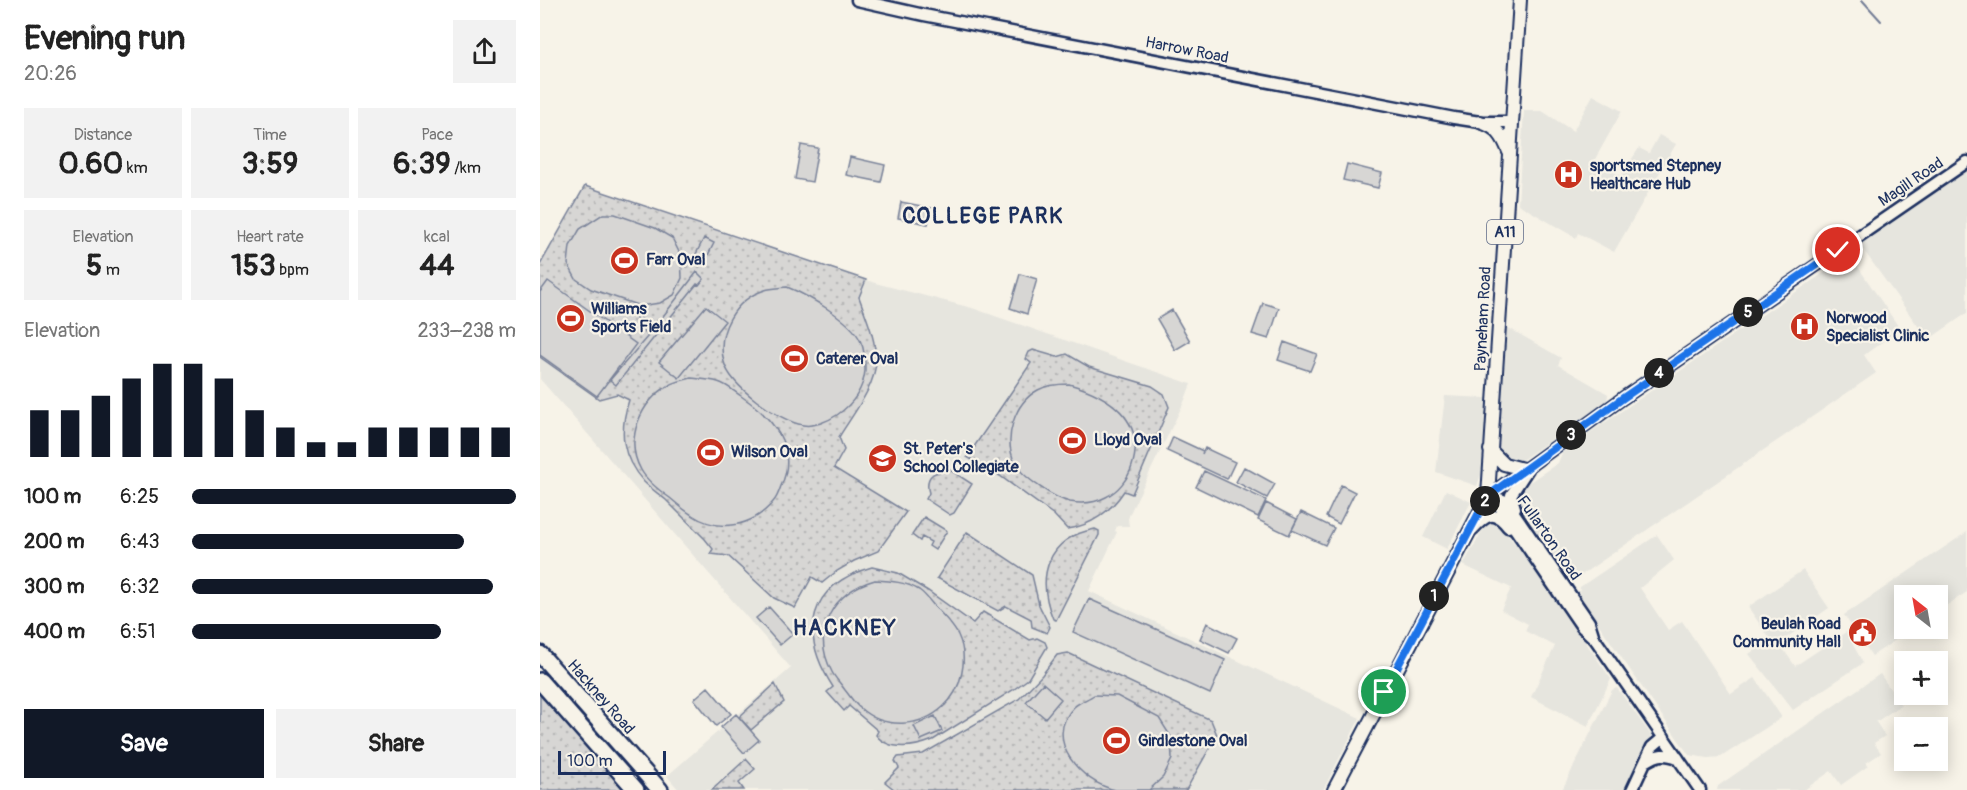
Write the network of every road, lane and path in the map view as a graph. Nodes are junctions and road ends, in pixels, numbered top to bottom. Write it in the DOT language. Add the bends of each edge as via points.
graph roads {
  1 [pos="857,0"];
  2 [pos="1520,0"];
  3 [pos="1480,122"];
  4 [pos="1512,122"];
  5 [pos="1510,153"];
  6 [pos="1967,162"];
  7 [pos="1490,450"];
  8 [pos="1536,460"];
  9 [pos="1524,469"];
  10 [pos="1488,496"];
  11 [pos="1517,517"];
  12 [pos="1465,538"];
  13 [pos="1528,549"];
  14 [pos="1565,588"];
  15 [pos="1571,612"];
  16 [pos="1594,639"];
  17 [pos="540,654"];
  18 [pos="560,677"];
  19 [pos="540,681"];
  20 [pos="564,709"];
  21 [pos="1664,737"];
  22 [pos="1678,758"];
  23 [pos="1647,761"];
  24 [pos="636,790"];
  25 [pos="660,790"];
  26 [pos="1334,790"];
  27 [pos="1632,790"];
  28 [pos="1700,790"];
  1 -- 3 [label="main road, Harrow Road"];
  2 -- 4 [label="main road, Payneham Road / A11"];
  3 -- 4 [label="main road, Harrow Road"];
  3 -- 5 [label="main road" via="1498,131"];
  4 -- 5 [label="main road, Payneham Road / A11"];
  5 -- 7 [label="main road, Payneham Road / A11"];
  6 -- 8 [label="main road, Magill Road"];
  7 -- 9 [label="main road" via="1504,464"];
  7 -- 10 [label="main road, Payneham Road / A11"];
  8 -- 9 [label="main road, Magill Road"];
  8 -- 11 [label="main road" via="1511,495"];
  9 -- 10 [label="main road, Magill Road"];
  10 -- 11 [label="main road, Fullarton Road" via="1506,501"];
  10 -- 12 [label="main road, A11"];
  10 -- 13 [label="main road, Fullarton Road"];
  11 -- 14 [label="main road, Fullarton Road"];
  12 -- 13 [label="main road" via="1484,518 1493,515 1502,519"];
  12 -- 26 [label="main road, A11"];
  13 -- 15 [label="main road, Fullarton Road"];
  14 -- 15 [label="main road"];
  14 -- 16 [label="main road, Fullarton Road" via="1589,622"];
  15 -- 16 [label="main road, Fullarton Road"];
  16 -- 21 [label="main road, Fullarton Road"];
  17 -- 18 [label="highway, Hackney Road"];
  18 -- 20 [label="highway"];
  18 -- 25 [label="highway, Hackney Road"];
  19 -- 20 [label="highway"];
  20 -- 24 [label="highway"];
  21 -- 22 [label="main road, Fullarton Road"];
  21 -- 23 [label="main road" via="1652,747"];
  22 -- 23 [label="main road" via="1666,754"];
  22 -- 28 [label="main road, Fullarton Road"];
  23 -- 27 [label="main road"];
}
